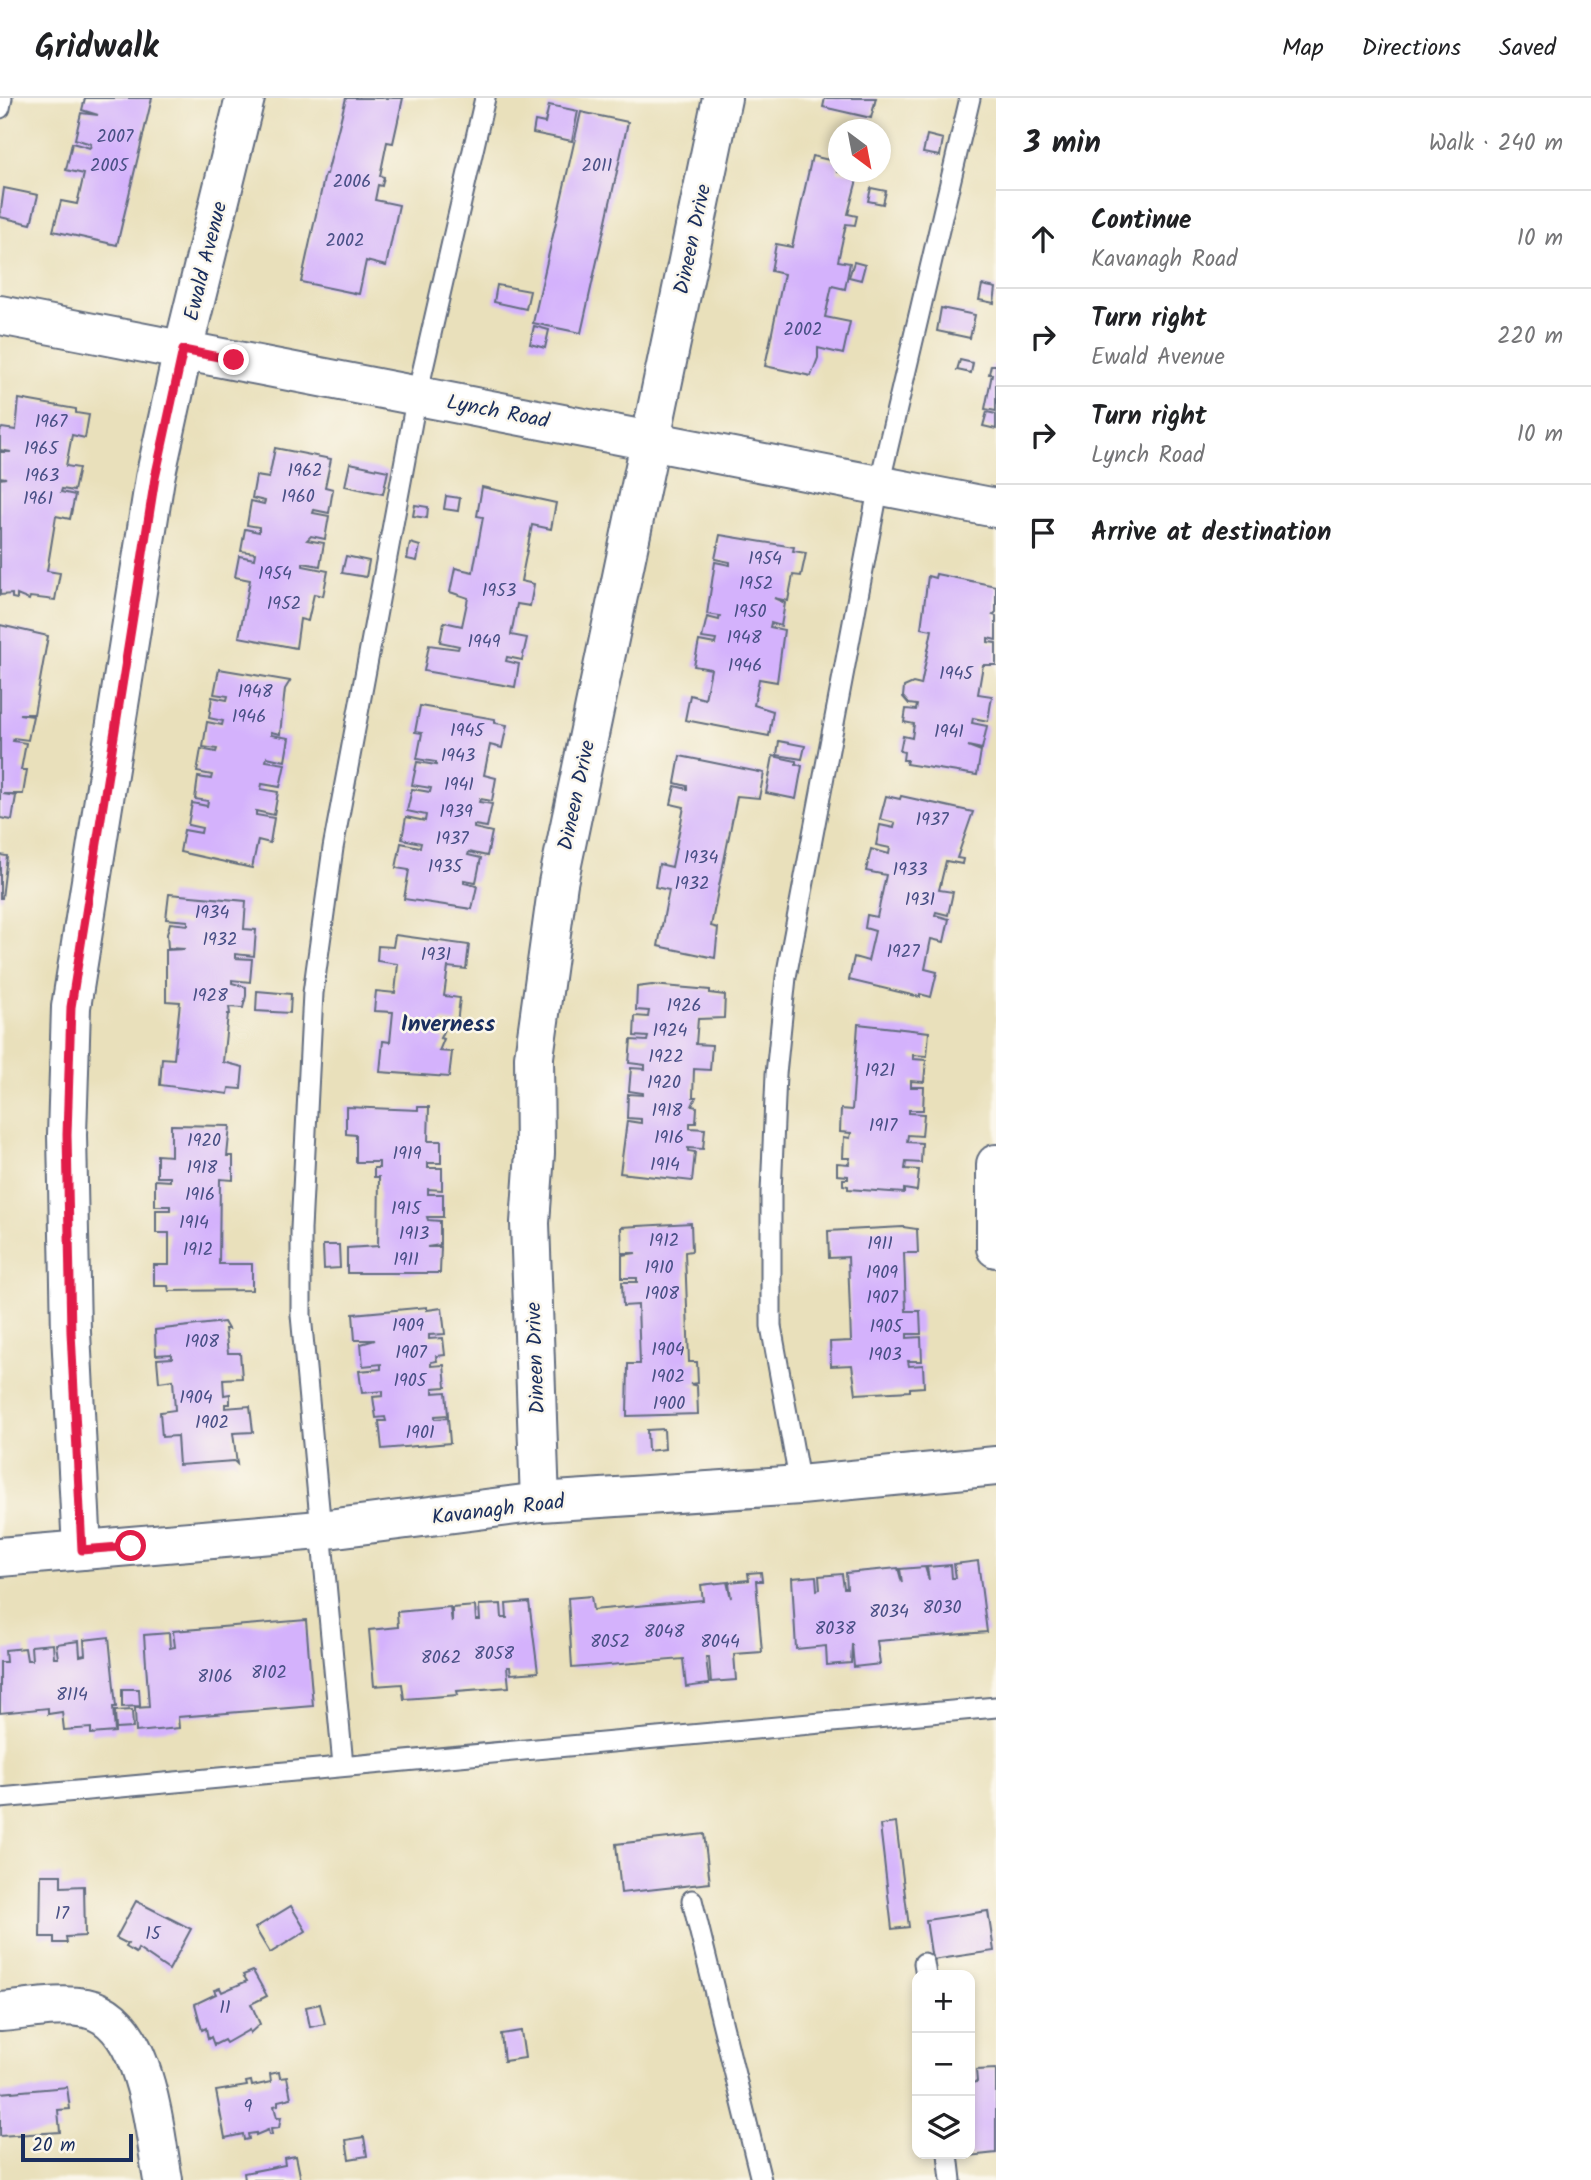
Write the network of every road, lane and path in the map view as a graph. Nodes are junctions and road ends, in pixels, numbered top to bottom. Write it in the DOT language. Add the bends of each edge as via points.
graph roads {
  1 [pos="2,98"];
  2 [pos="245,98"];
  3 [pos="485,98"];
  4 [pos="722,98"];
  5 [pos="970,98"];
  6 [pos="0,108"];
  7 [pos="0,315"];
  8 [pos="183,350"];
  9 [pos="417,395"];
  10 [pos="649,440"];
  11 [pos="879,485"];
  12 [pos="996,508"];
  13 [pos="996,1164"];
  14 [pos="996,1248"];
  15 [pos="996,1466"];
  16 [pos="800,1485"];
  17 [pos="540,1502"];
  18 [pos="320,1530"];
  19 [pos="82,1550"];
  20 [pos="0,1557"];
  21 [pos="996,1707"];
  22 [pos="343,1765"];
  23 [pos="0,1798"];
  24 [pos="692,1899"];
  25 [pos="0,2012"];
  26 [pos="948,2159"];
  27 [pos="163,2180"];
  28 [pos="761,2180"];
  29 [pos="951,2180"];
  1 -- 6 [label="lane"];
  2 -- 8 [label="street, Ewald Avenue"];
  3 -- 9 [label="lane"];
  4 -- 10 [label="street, Dineen Drive"];
  5 -- 11 [label="lane"];
  7 -- 8 [label="street, Lynch Road"];
  8 -- 9 [label="street, Lynch Road"];
  8 -- 19 [label="street, Ewald Avenue" via="155,478 71,1007 67,1135"];
  9 -- 10 [label="street, Lynch Road"];
  9 -- 18 [label="lane" via="333,848 313,993 301,1315"];
  10 -- 11 [label="street, Lynch Road"];
  10 -- 17 [label="street, Dineen Drive" via="558,883 534,1057 530,1223"];
  11 -- 12 [label="street, Lynch Road"];
  11 -- 16 [label="lane" via="808,846 786,977 776,1074 771,1326"];
  13 -- 14 [label="street"];
  15 -- 16 [label="street, Kavanagh Road"];
  16 -- 17 [label="street, Kavanagh Road"];
  17 -- 18 [label="street, Kavanagh Road"];
  18 -- 19 [label="street, Kavanagh Road"];
  18 -- 22 [label="lane"];
  19 -- 20 [label="street, Kavanagh Road"];
  21 -- 22 [label="lane"];
  22 -- 23 [label="lane"];
  24 -- 28 [label="lane"];
  25 -- 27 [label="street" via="87,2008 110,2020 129,2041 141,2071"];
  26 -- 29 [label="lane"];
}
